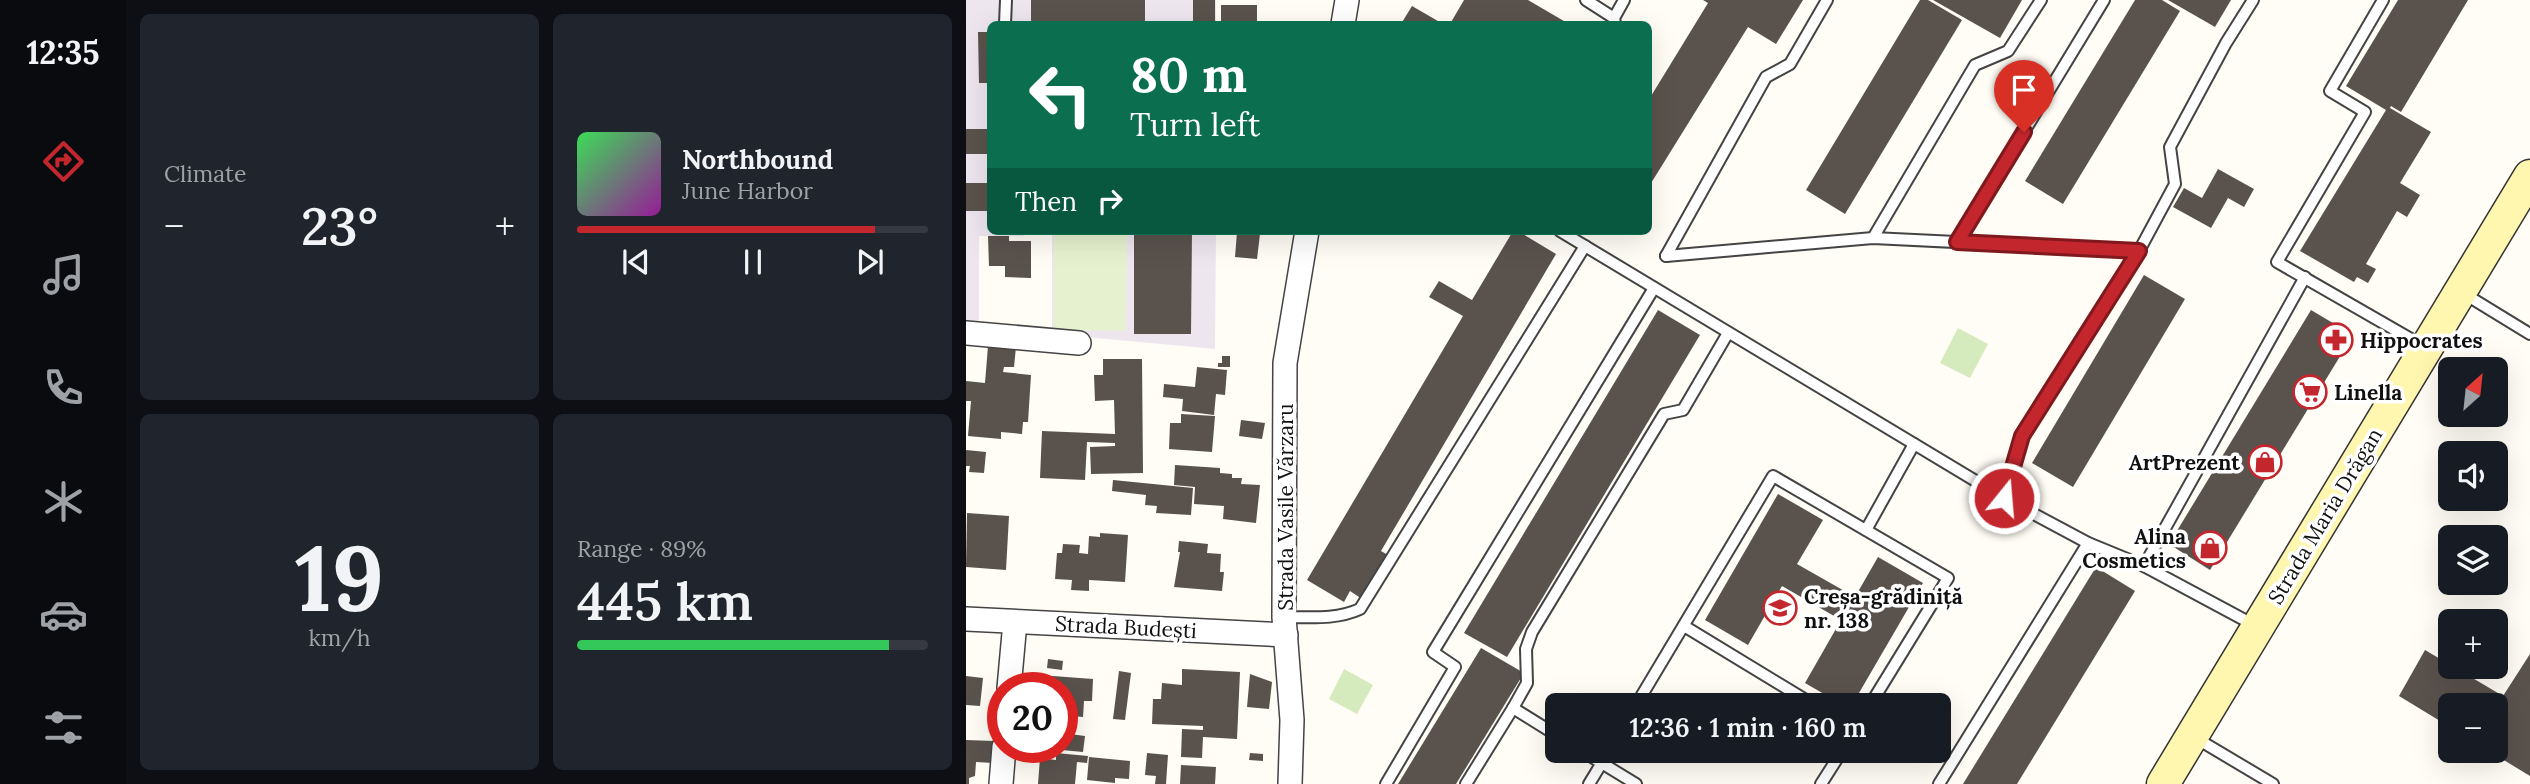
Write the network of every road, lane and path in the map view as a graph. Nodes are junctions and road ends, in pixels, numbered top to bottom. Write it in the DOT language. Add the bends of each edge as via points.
graph roads {
  1 [pos="1006,0"];
  2 [pos="1347,0"];
  3 [pos="1586,0"];
  4 [pos="1624,0"];
  5 [pos="1827,0"];
  6 [pos="2041,0"];
  7 [pos="2104,0"];
  8 [pos="2253,0"];
  9 [pos="2383,0"];
  10 [pos="1005,21"];
  11 [pos="1344,21"];
  12 [pos="1614,21"];
  13 [pos="2530,176"];
  14 [pos="1306,235"];
  15 [pos="1567,235"];
  16 [pos="1873,238"];
  17 [pos="1957,242"];
  18 [pos="1585,246"];
  19 [pos="2139,251"];
  20 [pos="2305,277"];
  21 [pos="1654,288"];
  22 [pos="2461,291"];
  23 [pos="966,333"];
  24 [pos="1728,333"];
  25 [pos="2530,334"];
  26 [pos="1079,343"];
  27 [pos="2425,347"];
  28 [pos="1914,444"];
  29 [pos="2004,498"];
  30 [pos="1866,530"];
  31 [pos="2088,543"];
  32 [pos="2144,566"];
  33 [pos="966,619"];
  34 [pos="1015,622"];
  35 [pos="1285,626"];
  36 [pos="1684,626"];
  37 [pos="2258,628"];
  38 [pos="1010,672"];
  39 [pos="1643,693"];
  40 [pos="1794,693"];
  41 [pos="1877,693"];
  42 [pos="1513,708"];
  43 [pos="1545,728"];
  44 [pos="2192,736"];
  45 [pos="1003,763"];
  46 [pos="1602,763"];
  47 [pos="1834,763"];
  48 [pos="1001,784"];
  49 [pos="1290,784"];
  50 [pos="1386,784"];
  51 [pos="1466,784"];
  52 [pos="1589,784"];
  53 [pos="1636,784"];
  54 [pos="1821,784"];
  55 [pos="1939,784"];
  56 [pos="2162,784"];
  57 [pos="2273,784"];
  1 -- 10 [label="lane"];
  2 -- 11 [label="street"];
  3 -- 12 [label="lane"];
  4 -- 12 [label="lane"];
  5 -- 16 [label="lane" via="1790,64 1766,77 1666,256"];
  6 -- 16 [label="lane" via="2008,51 1975,65"];
  7 -- 17 [label="lane"];
  8 -- 19 [label="lane" via="2170,147 2175,184"];
  9 -- 20 [label="lane" via="2330,91 2365,113 2277,262"];
  13 -- 22 [label="main road, Strada Maria Drăgan"];
  14 -- 35 [label="street, Strada Vasile Vărzaru" via="1285,363"];
  15 -- 18 [label="lane"];
  16 -- 17 [label="lane"];
  17 -- 19 [label="lane"];
  18 -- 21 [label="lane"];
  18 -- 35 [label="lane" via="1360,609"];
  19 -- 29 [label="lane" via="2022,436"];
  20 -- 27 [label="lane"];
  20 -- 32 [label="lane"];
  21 -- 24 [label="lane"];
  21 -- 50 [label="lane" via="1433,652 1455,667"];
  22 -- 25 [label="lane"];
  22 -- 27 [label="main road, Strada Maria Drăgan"];
  23 -- 26 [label="street"];
  24 -- 28 [label="lane"];
  24 -- 42 [label="lane" via="1683,410 1664,414 1532,632 1526,649 1527,683"];
  27 -- 37 [label="main road, Strada Maria Drăgan"];
  28 -- 29 [label="lane"];
  28 -- 30 [label="lane"];
  29 -- 31 [label="lane"];
  30 -- 36 [label="lane" via="1773,476"];
  30 -- 41 [label="lane" via="1948,578"];
  31 -- 32 [label="lane"];
  31 -- 55 [label="lane"];
  32 -- 37 [label="lane"];
  33 -- 34 [label="street, Strada Budești"];
  34 -- 35 [label="street, Strada Budești"];
  34 -- 38 [label="street"];
  35 -- 49 [label="street, Strada Vasile Vărzaru" via="1292,720"];
  36 -- 39 [label="lane"];
  36 -- 40 [label="lane"];
  37 -- 44 [label="main road, Strada Maria Drăgan"];
  42 -- 43 [label="lane"];
  42 -- 51 [label="lane"];
  44 -- 56 [label="main road, Strada Maria Drăgan"];
  44 -- 57 [label="lane"];
  45 -- 48 [label="street"];
  46 -- 52 [label="lane"];
  46 -- 53 [label="lane"];
  47 -- 54 [label="lane"];
}
